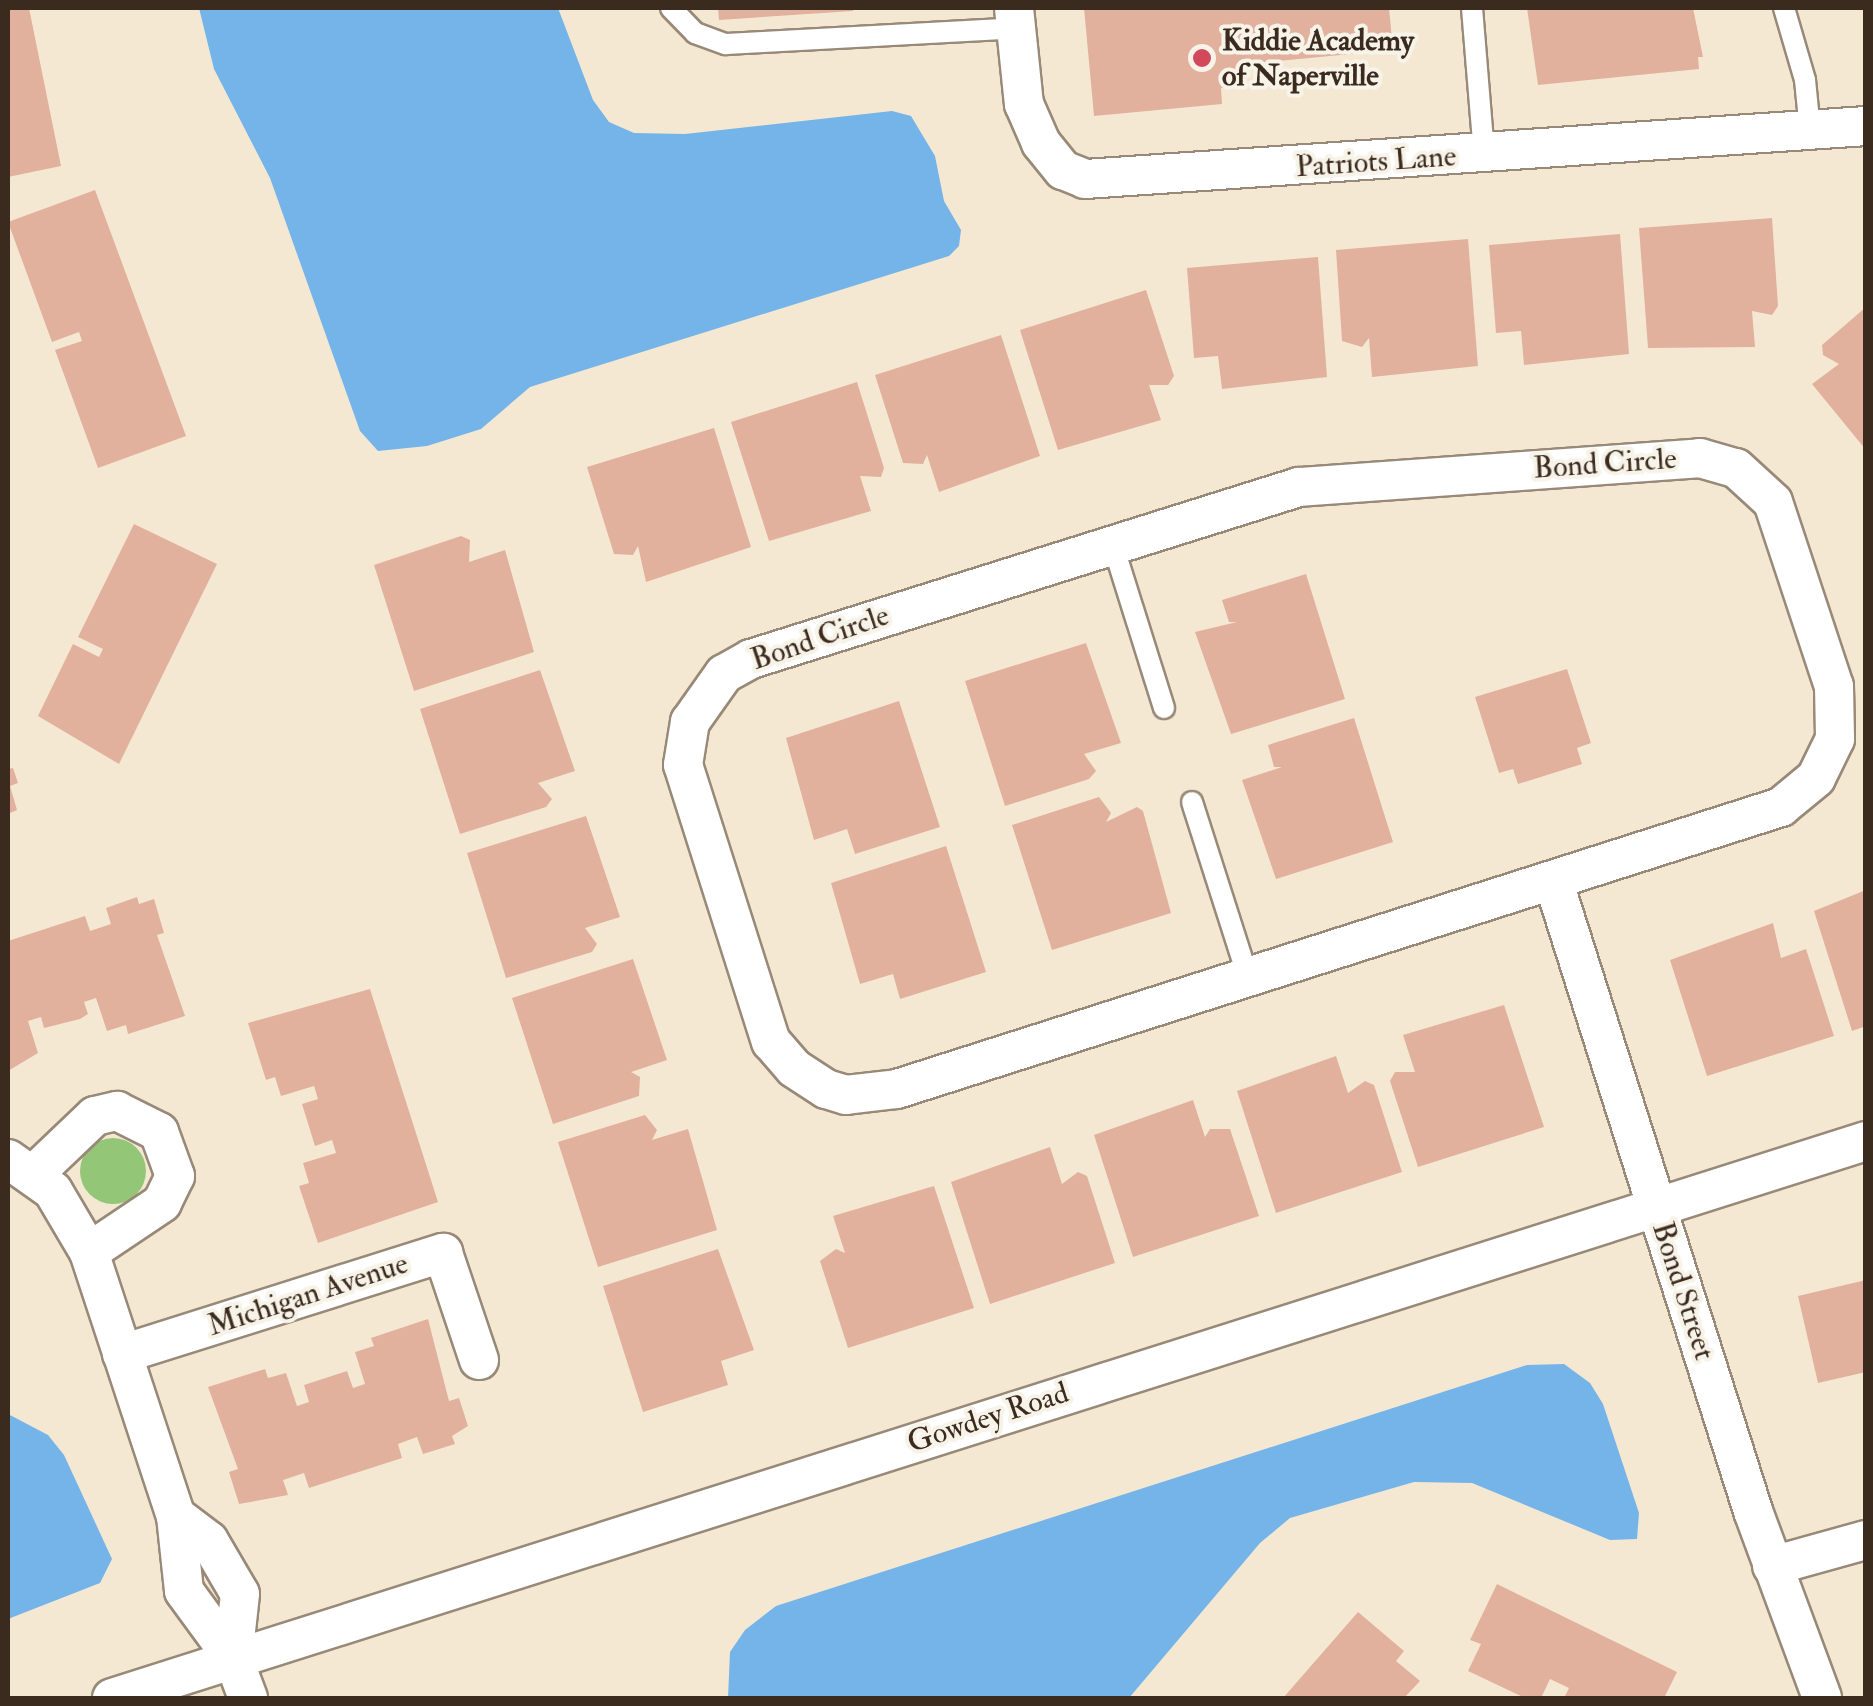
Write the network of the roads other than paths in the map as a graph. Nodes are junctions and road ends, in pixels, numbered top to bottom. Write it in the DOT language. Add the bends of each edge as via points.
graph roads {
  1 [pos="671,8"];
  2 [pos="1472,8"];
  3 [pos="1784,8"];
  4 [pos="1015,18"];
  5 [pos="1866,126"];
  6 [pos="1810,130"];
  7 [pos="1484,154"];
  8 [pos="1112,542"];
  9 [pos="1164,708"];
  10 [pos="1192,802"];
  11 [pos="1553,880"];
  12 [pos="1248,977"];
  13 [pos="1866,1141"];
  14 [pos="20,1166"];
  15 [pos="1656,1206"];
  16 [pos="90,1252"];
  17 [pos="122,1354"];
  18 [pos="479,1360"];
  19 [pos="1866,1540"];
  20 [pos="1772,1566"];
  21 [pos="233,1658"];
  22 [pos="112,1698"];
  23 [pos="248,1698"];
  24 [pos="1822,1698"];
  1 -- 4 [label="lane" via="695,34 726,44"];
  2 -- 7 [label="lane"];
  3 -- 6 [label="lane"];
  4 -- 7 [label="street, Patriots Lane" via="1024,104 1040,143 1064,170 1085,179"];
  5 -- 6 [label="street, Patriots Lane"];
  6 -- 7 [label="street, Patriots Lane"];
  8 -- 9 [label="lane"];
  8 -- 11 [label="street, Bond Circle" via="1299,488 1343,482 1700,458 1736,468 1762,486 1780,514 1834,686 1835,740 1826,760 1800,795 1781,807"];
  8 -- 12 [label="street, Bond Circle" via="751,659 703,696 690,722 684,765 756,1005 771,1042 794,1068 826,1088 868,1095"];
  10 -- 12 [label="lane"];
  11 -- 12 [label="street, Bond Circle"];
  11 -- 15 [label="street, Bond Street"];
  13 -- 15 [label="street, Gowdey Road"];
  14 -- 16 [label="street" via="53,1191"];
  14 -- 16 [label="street" via="95,1116 117,1111 159,1132 175,1176 162,1203"];
  15 -- 20 [label="street, Bond Street"];
  15 -- 21 [label="street, Gowdey Road"];
  16 -- 17 [label="street"];
  17 -- 18 [label="street, Michigan Avenue" via="443,1252"];
  17 -- 21 [label="street" via="176,1516 210,1542 240,1594"];
  19 -- 20 [label="street"];
  20 -- 24 [label="street, Bond Street"];
  21 -- 22 [label="street, Gowdey Road"];
  21 -- 23 [label="street"];
}
